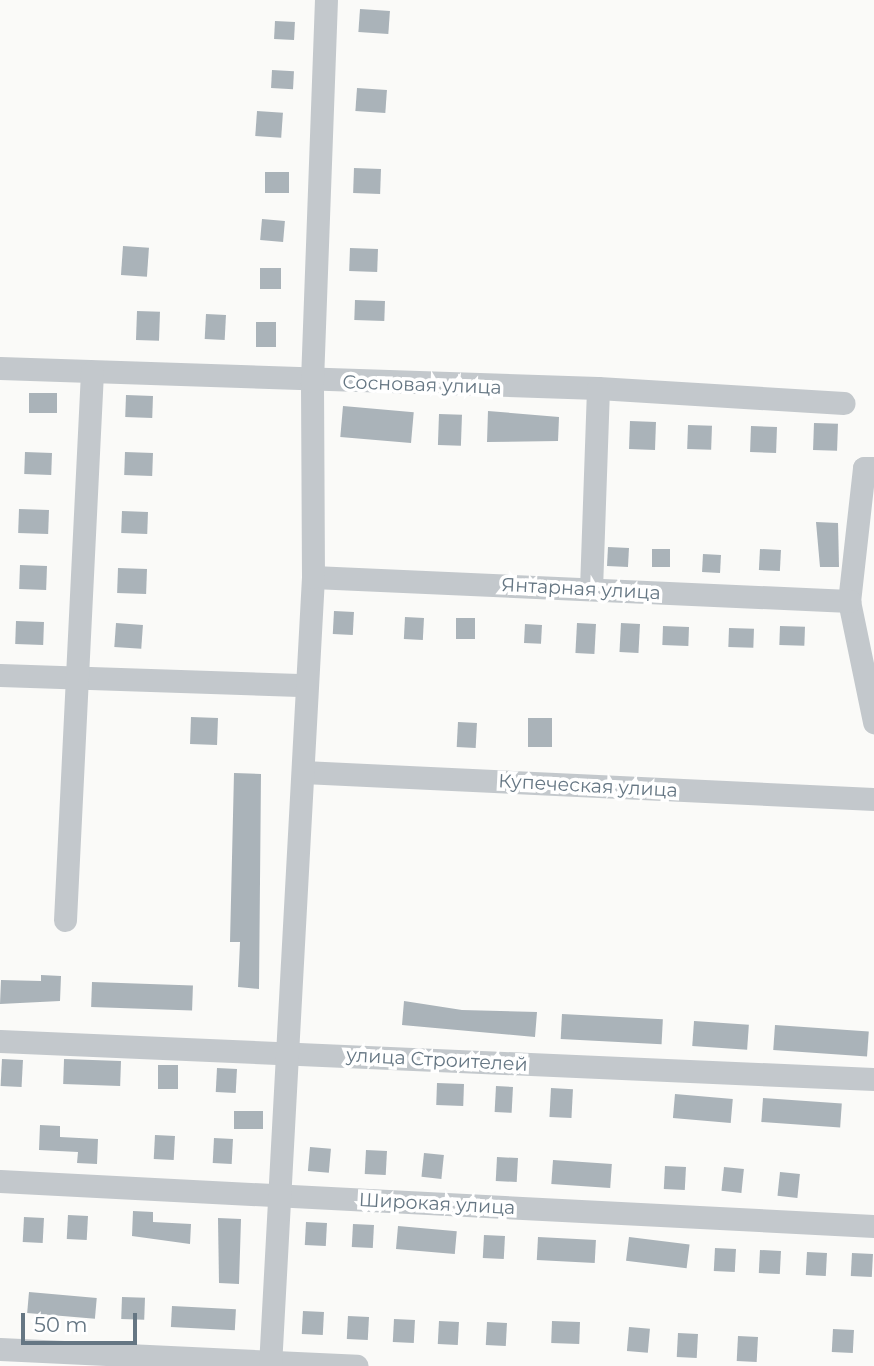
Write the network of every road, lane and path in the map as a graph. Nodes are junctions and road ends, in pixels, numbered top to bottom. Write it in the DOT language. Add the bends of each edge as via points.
graph roads {
  1 [pos="326,0"];
  2 [pos="0,368"];
  3 [pos="92,372"];
  4 [pos="312,381"];
  5 [pos="598,388"];
  6 [pos="844,403"];
  7 [pos="874,468"];
  8 [pos="313,577"];
  9 [pos="591,589"];
  10 [pos="860,616"];
  11 [pos="0,675"];
  12 [pos="78,678"];
  13 [pos="307,685"];
  14 [pos="874,722"];
  15 [pos="303,772"];
  16 [pos="874,799"];
  17 [pos="65,920"];
  18 [pos="0,1041"];
  19 [pos="287,1053"];
  20 [pos="874,1079"];
  21 [pos="0,1181"];
  22 [pos="278,1196"];
  23 [pos="874,1226"];
  24 [pos="0,1349"];
  25 [pos="270,1364"];
  26 [pos="357,1366"];
  1 -- 4 [label="street"];
  2 -- 3 [label="street, Сосновая улица"];
  3 -- 4 [label="street, Сосновая улица"];
  3 -- 12 [label="street"];
  4 -- 5 [label="street, Сосновая улица"];
  4 -- 8 [label="street"];
  5 -- 6 [label="street, Сосновая улица"];
  5 -- 9 [label="street"];
  7 -- 10 [label="street" via="864,468"];
  8 -- 9 [label="street, Янтарная улица"];
  8 -- 13 [label="street"];
  9 -- 10 [label="street, Янтарная улица"];
  10 -- 14 [label="street"];
  11 -- 12 [label="street"];
  12 -- 13 [label="street"];
  12 -- 17 [label="street"];
  13 -- 15 [label="street"];
  15 -- 16 [label="street, Купеческая улица"];
  15 -- 19 [label="street"];
  18 -- 19 [label="street, улица Строителей"];
  19 -- 20 [label="street, улица Строителей"];
  19 -- 22 [label="street"];
  21 -- 22 [label="street, Широкая улица"];
  22 -- 23 [label="street, Широкая улица"];
  22 -- 25 [label="street"];
  24 -- 25 [label="street"];
  25 -- 26 [label="street"];
}
